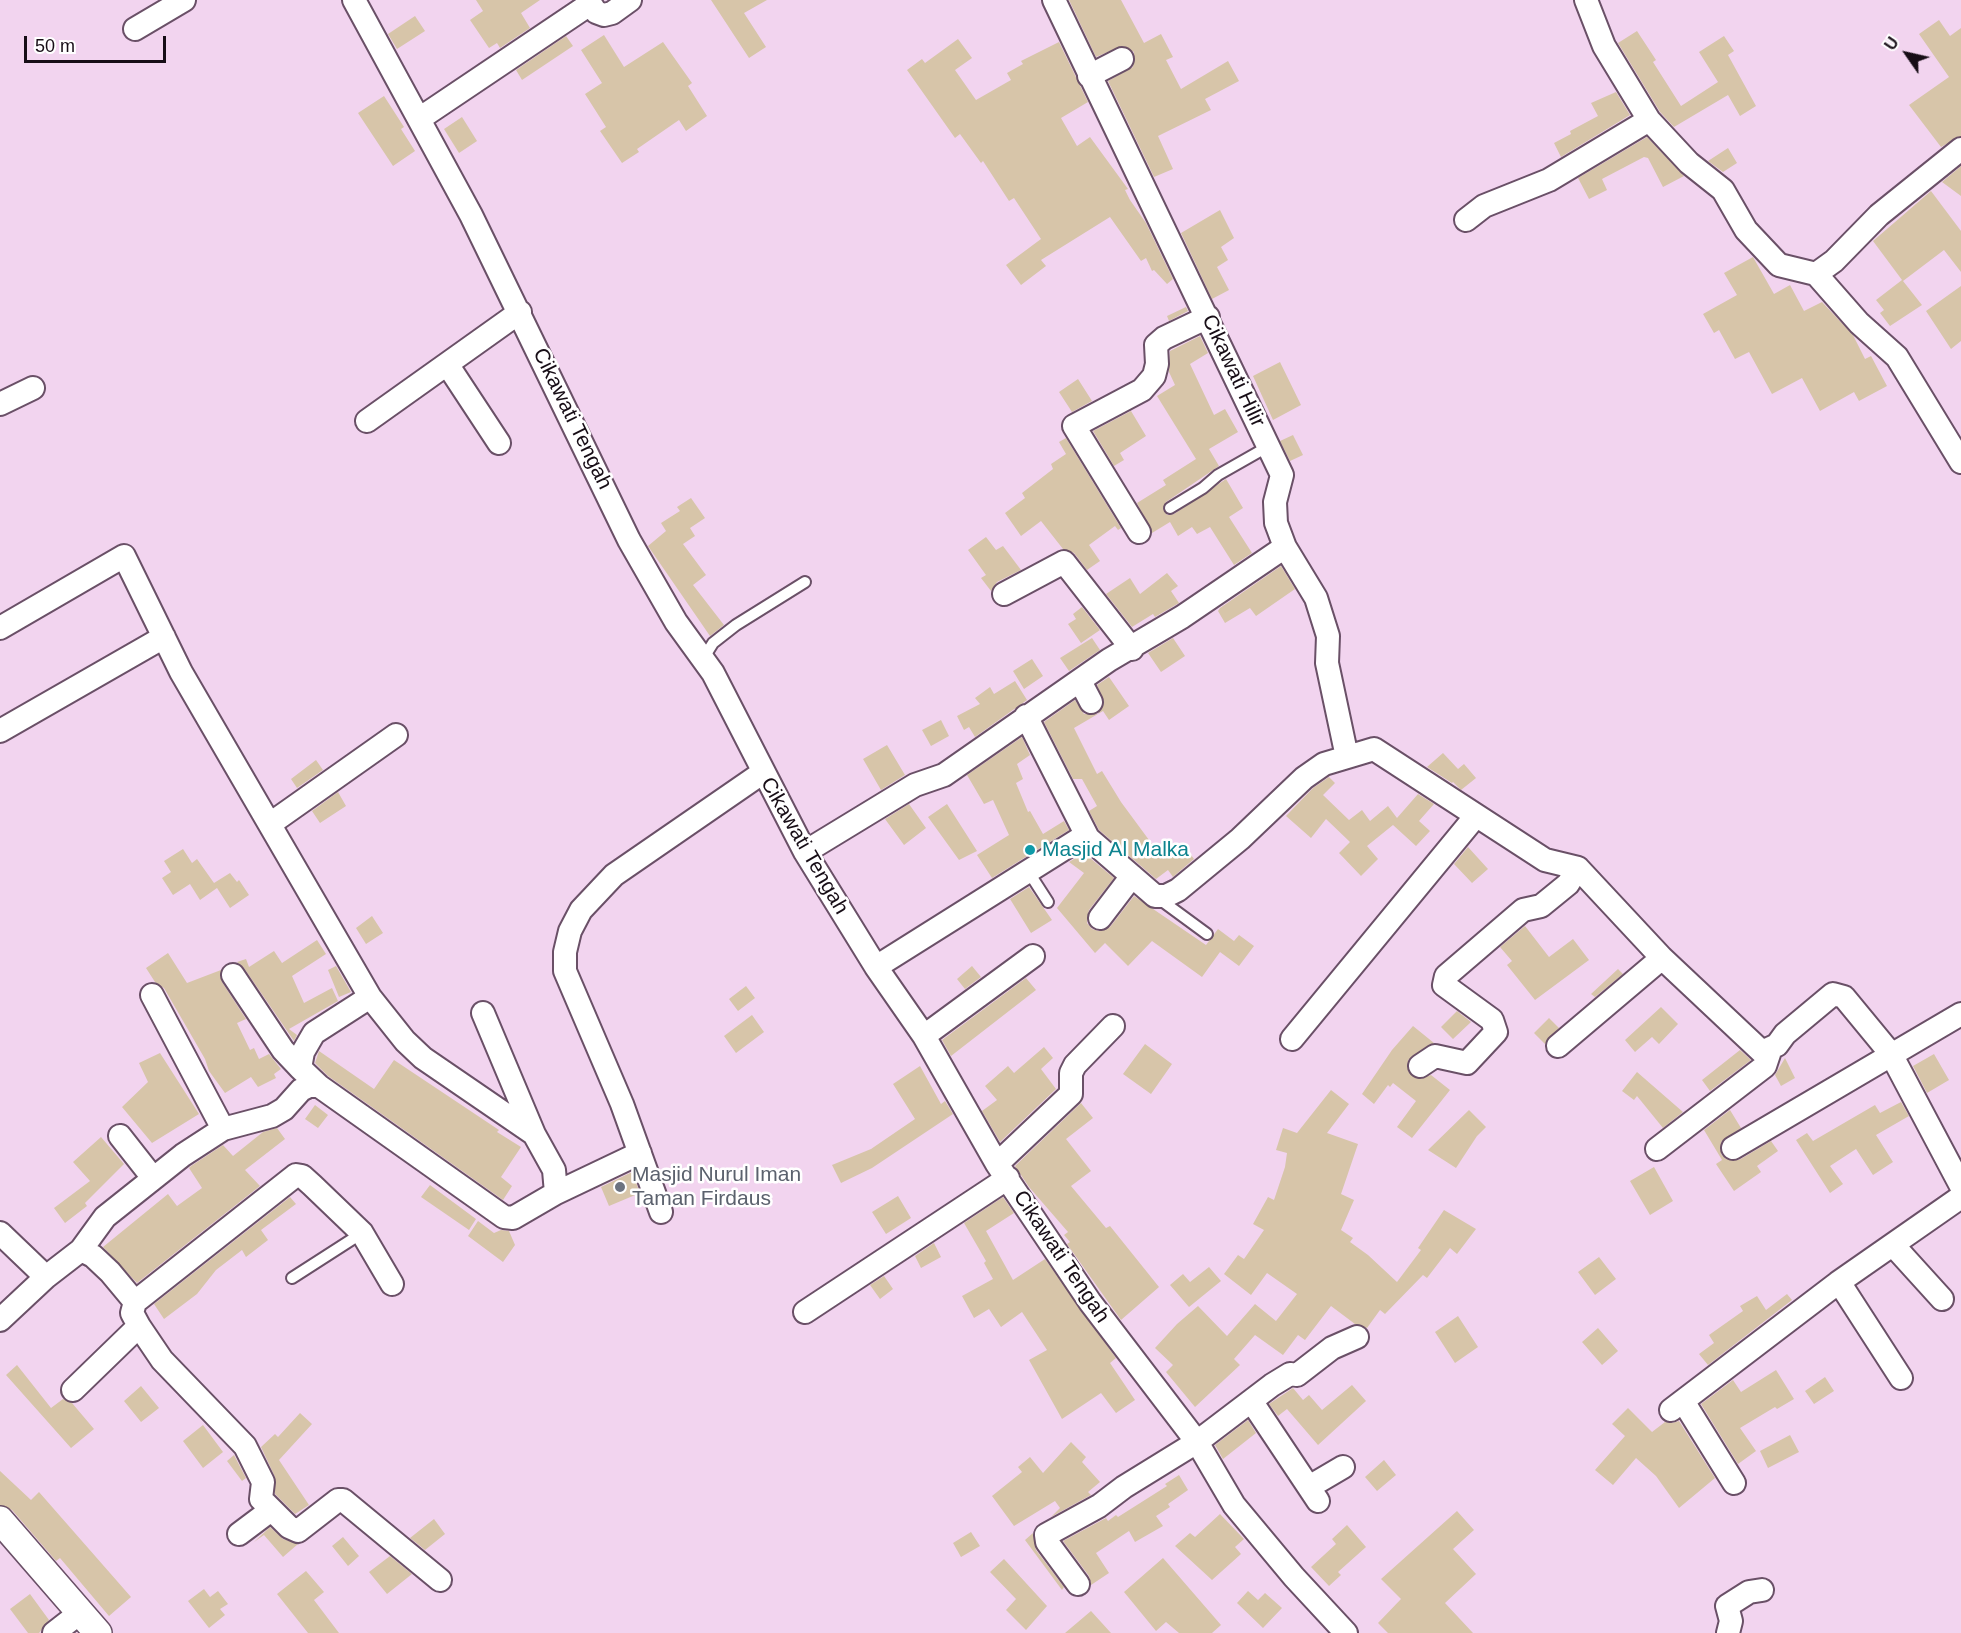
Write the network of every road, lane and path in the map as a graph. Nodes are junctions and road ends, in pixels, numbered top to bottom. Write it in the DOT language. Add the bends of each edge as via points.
graph roads {
  1 [pos="184,0"];
  2 [pos="354,0"];
  3 [pos="630,0"];
  4 [pos="1054,0"];
  5 [pos="1586,0"];
  6 [pos="589,2"];
  7 [pos="135,29"];
  8 [pos="1122,58"];
  9 [pos="1089,76"];
  10 [pos="419,119"];
  11 [pos="1649,120"];
  12 [pos="1961,150"];
  13 [pos="1466,220"];
  14 [pos="1816,274"];
  15 [pos="520,312"];
  16 [pos="1208,317"];
  17 [pos="447,364"];
  18 [pos="33,388"];
  19 [pos="0,404"];
  20 [pos="367,421"];
  21 [pos="499,442"];
  22 [pos="1269,446"];
  23 [pos="1961,462"];
  24 [pos="1170,508"];
  25 [pos="1139,532"];
  26 [pos="1285,547"];
  27 [pos="805,582"];
  28 [pos="1004,594"];
  29 [pos="0,628"];
  30 [pos="164,637"];
  31 [pos="1132,649"];
  32 [pos="702,659"];
  33 [pos="1080,681"];
  34 [pos="1091,702"];
  35 [pos="1026,716"];
  36 [pos="0,731"];
  37 [pos="396,735"];
  38 [pos="1347,757"];
  39 [pos="762,773"];
  40 [pos="1475,817"];
  41 [pos="270,824"];
  42 [pos="1088,838"];
  43 [pos="805,852"];
  44 [pos="1578,868"];
  45 [pos="1028,871"];
  46 [pos="1132,876"];
  47 [pos="1155,896"];
  48 [pos="1048,902"];
  49 [pos="1100,918"];
  50 [pos="1207,934"];
  51 [pos="1033,956"];
  52 [pos="1662,958"];
  53 [pos="876,967"];
  54 [pos="233,975"];
  55 [pos="152,995"];
  56 [pos="370,997"];
  57 [pos="483,1013"];
  58 [pos="1961,1014"];
  59 [pos="1113,1026"];
  60 [pos="924,1036"];
  61 [pos="1292,1039"];
  62 [pos="1558,1046"];
  63 [pos="1770,1050"];
  64 [pos="1891,1054"];
  65 [pos="1420,1066"];
  66 [pos="300,1068"];
  67 [pos="320,1086"];
  68 [pos="223,1129"];
  69 [pos="534,1134"];
  70 [pos="120,1136"];
  71 [pos="1733,1148"];
  72 [pos="1657,1149"];
  73 [pos="640,1154"];
  74 [pos="1003,1171"];
  75 [pos="153,1178"];
  76 [pos="1961,1186"];
  77 [pos="556,1193"];
  78 [pos="1961,1197"];
  79 [pos="661,1212"];
  80 [pos="0,1233"];
  81 [pos="362,1233"];
  82 [pos="1893,1245"];
  83 [pos="81,1250"];
  84 [pos="46,1277"];
  85 [pos="292,1278"];
  86 [pos="1839,1282"];
  87 [pos="392,1284"];
  88 [pos="1942,1299"];
  89 [pos="135,1302"];
  90 [pos="805,1312"];
  91 [pos="0,1320"];
  92 [pos="139,1326"];
  93 [pos="1357,1337"];
  94 [pos="1901,1378"];
  95 [pos="74,1390"];
  96 [pos="1252,1402"];
  97 [pos="1197,1442"];
  98 [pos="1344,1467"];
  99 [pos="1734,1483"];
  100 [pos="271,1510"];
  101 [pos="0,1520"];
  102 [pos="239,1534"];
  103 [pos="440,1580"];
  104 [pos="1078,1584"];
  105 [pos="1762,1590"];
  106 [pos="81,1612"];
  107 [pos="54,1633"];
  108 [pos="98,1633"];
  109 [pos="1346,1633"];
  110 [pos="1728,1633"];
  1 -- 7 [label="street"];
  2 -- 10 [label="street, Cikawati Tengah"];
  3 -- 6 [label="street" via="604,15"];
  4 -- 9 [label="street, Cikawati Hilir"];
  5 -- 11 [label="street" via="1604,46"];
  6 -- 10 [label="street"];
  8 -- 9 [label="street"];
  9 -- 16 [label="street, Cikawati Hilir"];
  10 -- 15 [label="street, Cikawati Tengah"];
  11 -- 13 [label="street" via="1549,180 1484,206"];
  11 -- 14 [label="street" via="1689,163 1723,190 1746,230 1779,265"];
  12 -- 14 [label="street" via="1879,215"];
  14 -- 23 [label="street" via="1858,323 1896,357"];
  15 -- 17 [label="street"];
  15 -- 32 [label="street, Cikawati Tengah" via="629,540"];
  16 -- 22 [label="street, Cikawati Hilir"];
  16 -- 25 [label="street" via="1156,345 1154,376 1142,390 1074,426"];
  17 -- 20 [label="street"];
  17 -- 21 [label="street"];
  18 -- 19 [label="street"];
  22 -- 24 [label="lane"];
  22 -- 26 [label="street, Cikawati Hilir" via="1282,475 1275,512"];
  26 -- 31 [label="street"];
  26 -- 38 [label="street, Cikawati Hilir" via="1316,598 1328,636 1327,663"];
  27 -- 32 [label="lane" via="713,643"];
  28 -- 31 [label="street" via="1064,562"];
  29 -- 30 [label="street" via="124,556"];
  30 -- 36 [label="street"];
  30 -- 41 [label="street"];
  31 -- 33 [label="street"];
  32 -- 39 [label="street, Cikawati Tengah" via="713,673"];
  33 -- 34 [label="street"];
  33 -- 35 [label="street"];
  35 -- 42 [label="street"];
  35 -- 43 [label="street" via="944,775 915,785"];
  37 -- 41 [label="street"];
  38 -- 40 [label="street" via="1374,749"];
  38 -- 47 [label="street" via="1324,764 1178,890"];
  39 -- 43 [label="street, Cikawati Tengah"];
  39 -- 73 [label="street" via="614,875 581,910 570,931 565,971"];
  40 -- 44 [label="street" via="1545,860"];
  40 -- 61 [label="street"];
  41 -- 56 [label="street"];
  42 -- 45 [label="street" via="1078,840"];
  42 -- 46 [label="street"];
  43 -- 53 [label="street, Cikawati Tengah"];
  44 -- 52 [label="street"];
  44 -- 65 [label="street" via="1568,884 1550,899 1541,906 1523,910 1446,976 1444,985 1492,1020 1496,1032 1467,1063 1435,1056"];
  45 -- 48 [label="lane"];
  45 -- 53 [label="street"];
  46 -- 47 [label="street"];
  46 -- 49 [label="street"];
  47 -- 50 [label="lane"];
  51 -- 60 [label="street"];
  52 -- 62 [label="street"];
  52 -- 63 [label="street" via="1762,1052"];
  53 -- 60 [label="street, Cikawati Tengah"];
  54 -- 66 [label="street" via="283,1050"];
  55 -- 68 [label="street"];
  56 -- 66 [label="street" via="314,1033 303,1052"];
  56 -- 69 [label="street" via="423,1058"];
  57 -- 69 [label="street"];
  58 -- 64 [label="street"];
  59 -- 74 [label="street" via="1075,1065 1071,1094"];
  60 -- 74 [label="street, Cikawati Tengah"];
  63 -- 64 [label="street" via="1833,994 1844,997"];
  63 -- 72 [label="street" via="1764,1066"];
  64 -- 71 [label="street"];
  64 -- 76 [label="street"];
  66 -- 67 [label="street"];
  67 -- 68 [label="street" via="301,1090 272,1116"];
  67 -- 77 [label="street" via="504,1217 513,1218"];
  68 -- 75 [label="street"];
  69 -- 77 [label="street" via="554,1170"];
  70 -- 75 [label="street"];
  73 -- 77 [label="street"];
  73 -- 79 [label="street"];
  74 -- 90 [label="street"];
  74 -- 97 [label="street, Cikawati Tengah" via="1090,1302"];
  75 -- 83 [label="street" via="105,1217"];
  78 -- 82 [label="street"];
  80 -- 84 [label="street"];
  81 -- 85 [label="lane"];
  81 -- 87 [label="street"];
  81 -- 89 [label="street" via="303,1176 296,1175"];
  82 -- 86 [label="street"];
  82 -- 88 [label="street"];
  83 -- 84 [label="street"];
  83 -- 89 [label="street" via="110,1272"];
  84 -- 91 [label="street"];
  86 -- 94 [label="street"];
  86 -- 99 [label="street" via="1677,1405"];
  89 -- 92 [label="street" via="132,1313"];
  92 -- 95 [label="street"];
  92 -- 100 [label="street" via="162,1360 245,1446 263,1482 261,1499"];
  93 -- 96 [label="street" via="1332,1348"];
  96 -- 97 [label="street"];
  96 -- 98 [label="street" via="1313,1494"];
  97 -- 104 [label="street" via="1046,1535"];
  97 -- 109 [label="street, Cikawati Tengah" via="1233,1505"];
  100 -- 102 [label="street"];
  100 -- 103 [label="street" via="298,1531 343,1500"];
  101 -- 106 [label="street"];
  105 -- 110 [label="street" via="1749,1592 1727,1606 1731,1622"];
  106 -- 107 [label="street"];
  106 -- 108 [label="street"];
}
